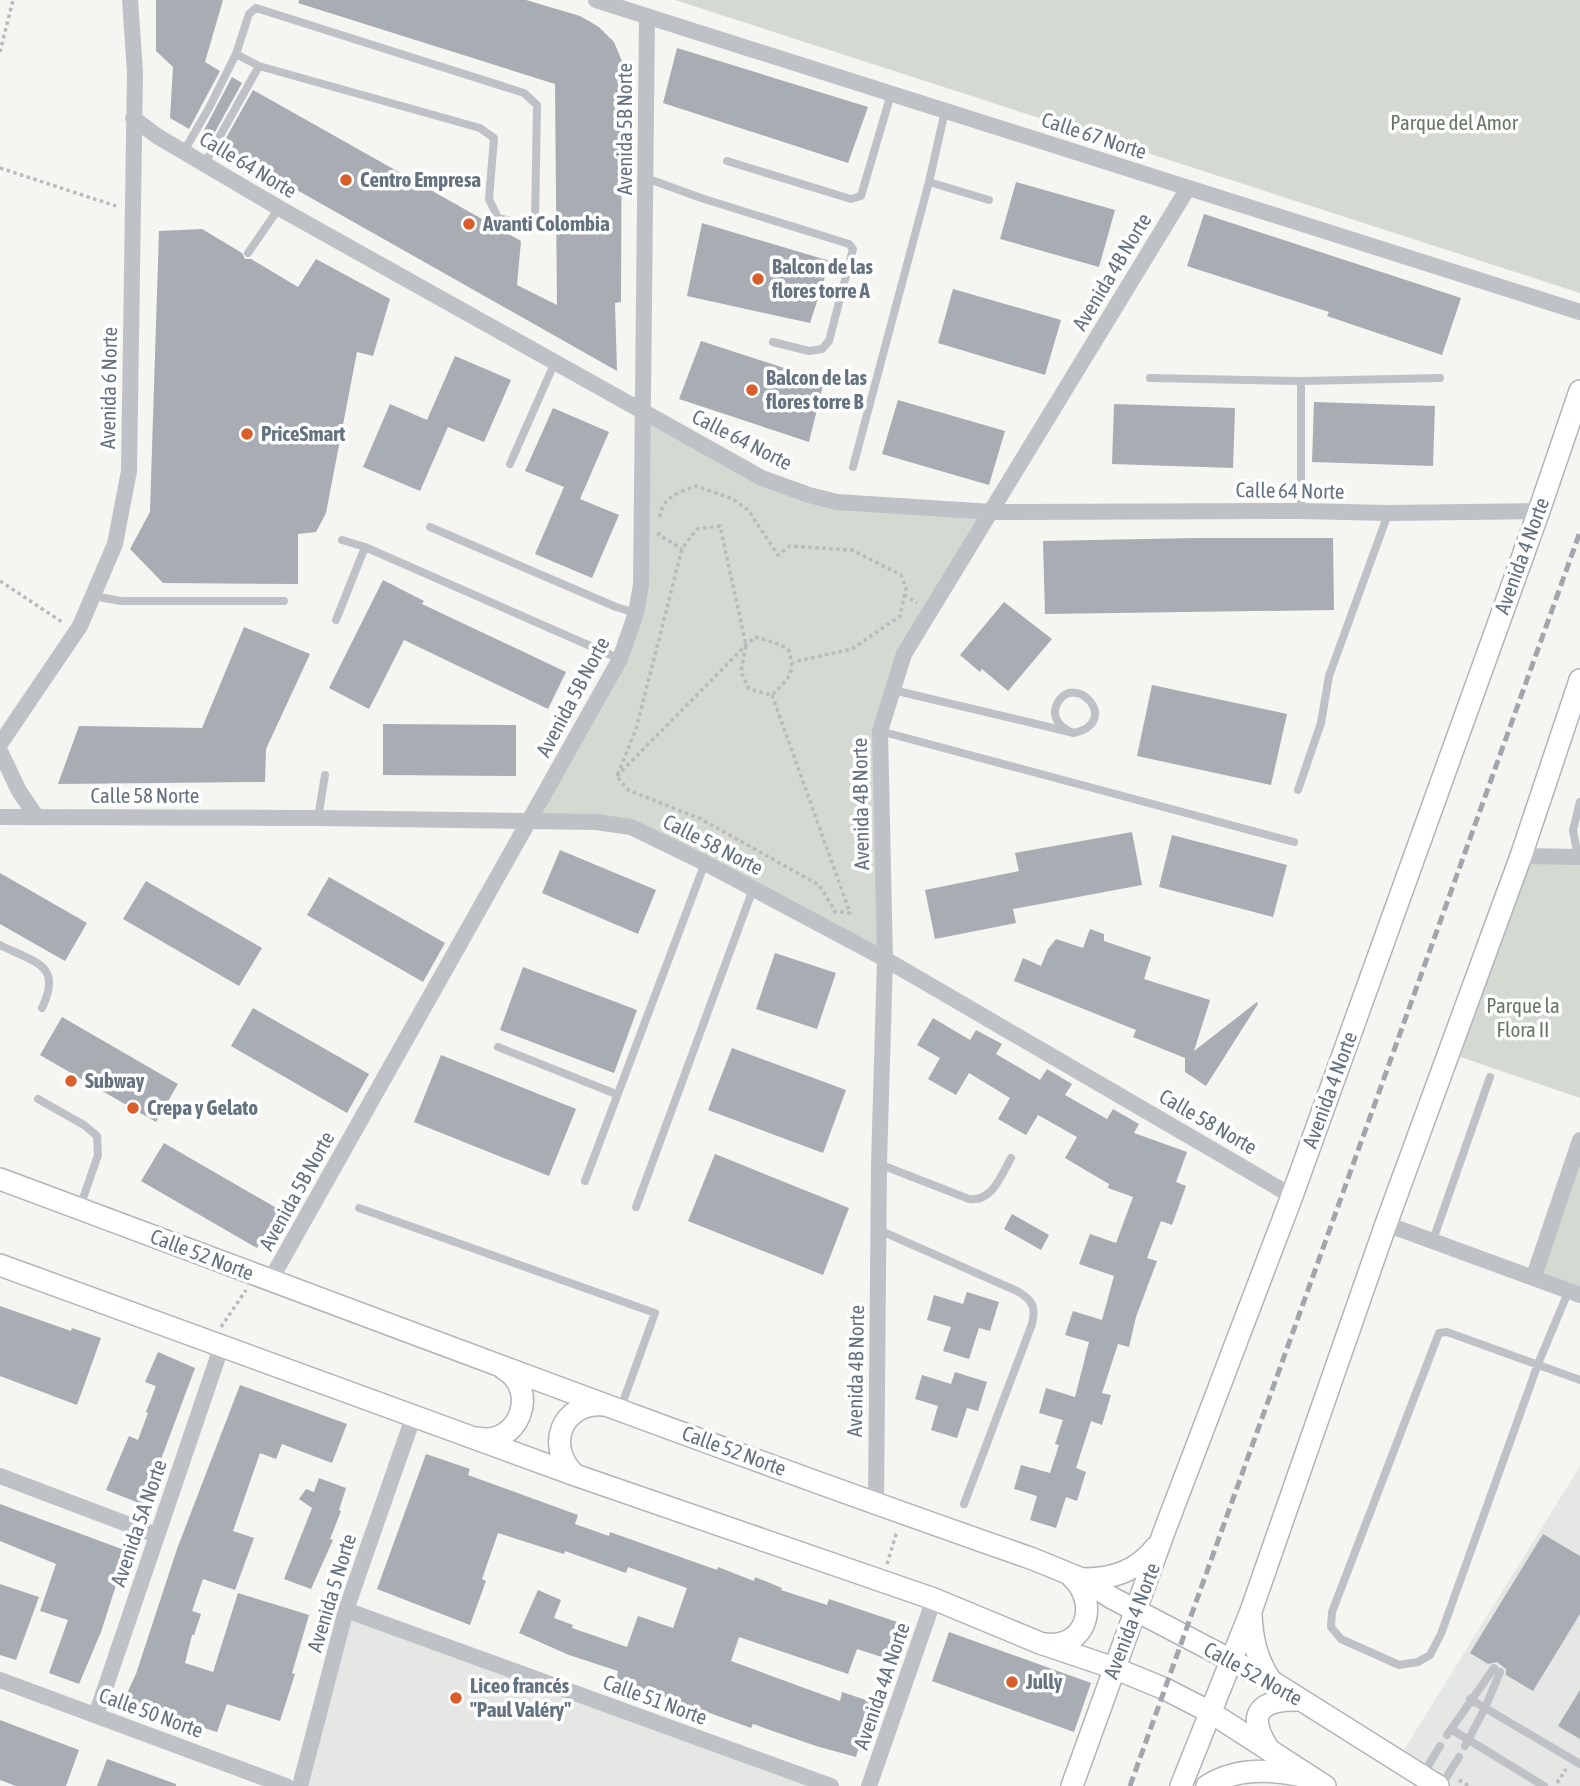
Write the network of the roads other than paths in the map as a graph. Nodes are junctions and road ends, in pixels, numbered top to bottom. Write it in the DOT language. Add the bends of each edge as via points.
graph roads {
  1 [pos="130,0"];
  2 [pos="596,0"];
  3 [pos="647,16"];
  4 [pos="236,54"];
  5 [pos="259,66"];
  6 [pos="891,94"];
  7 [pos="945,111"];
  8 [pos="133,118"];
  9 [pos="184,150"];
  10 [pos="727,161"];
  11 [pos="205,163"];
  12 [pos="646,178"];
  13 [pos="929,182"];
  14 [pos="1188,188"];
  15 [pos="989,200"];
  16 [pos="279,208"];
  17 [pos="248,253"];
  18 [pos="1580,312"];
  19 [pos="773,342"];
  20 [pos="555,362"];
  21 [pos="1440,378"];
  22 [pos="1150,379"];
  23 [pos="1301,381"];
  24 [pos="1580,391"];
  25 [pos="641,410"];
  26 [pos="510,464"];
  27 [pos="853,467"];
  28 [pos="1301,511"];
  29 [pos="1539,511"];
  30 [pos="992,512"];
  31 [pos="1388,513"];
  32 [pos="430,527"];
  33 [pos="342,540"];
  34 [pos="365,547"];
  35 [pos="93,596"];
  36 [pos="285,601"];
  37 [pos="636,613"];
  38 [pos="336,620"];
  39 [pos="620,659"];
  40 [pos="1580,680"];
  41 [pos="893,690"];
  42 [pos="880,731"];
  43 [pos="1074,733"];
  44 [pos="0,744"];
  45 [pos="0,751"];
  46 [pos="325,775"];
  47 [pos="1297,789"];
  48 [pos="1580,802"];
  49 [pos="36,816"];
  50 [pos="0,817"];
  51 [pos="318,818"];
  52 [pos="529,822"];
  53 [pos="1294,842"];
  54 [pos="1521,856"];
  55 [pos="1579,857"];
  56 [pos="705,863"];
  57 [pos="753,889"];
  58 [pos="0,946"];
  59 [pos="885,959"];
  60 [pos="42,1008"];
  61 [pos="498,1046"];
  62 [pos="1490,1077"];
  63 [pos="617,1094"];
  64 [pos="38,1099"];
  65 [pos="1580,1140"];
  66 [pos="1011,1158"];
  67 [pos="879,1164"];
  68 [pos="0,1179"];
  69 [pos="585,1181"];
  70 [pos="21,1187"];
  71 [pos="0,1192"];
  72 [pos="1292,1196"];
  73 [pos="79,1207"];
  74 [pos="636,1207"];
  75 [pos="359,1208"];
  76 [pos="1386,1224"];
  77 [pos="879,1230"];
  78 [pos="1433,1240"];
  79 [pos="0,1265"];
  80 [pos="1534,1276"];
  81 [pos="263,1279"];
  82 [pos="1574,1292"];
  83 [pos="217,1343"];
  84 [pos="1538,1364"];
  85 [pos="501,1367"];
  86 [pos="1580,1380"];
  87 [pos="613,1407"];
  88 [pos="414,1415"];
  89 [pos="472,1436"];
  90 [pos="575,1475"];
  91 [pos="0,1476"];
  92 [pos="876,1503"];
  93 [pos="964,1504"];
  94 [pos="1164,1532"];
  95 [pos="156,1535"];
  96 [pos="1076,1577"];
  97 [pos="934,1600"];
  98 [pos="346,1610"];
  99 [pos="1137,1610"];
  100 [pos="1251,1611"];
  101 [pos="1040,1643"];
  102 [pos="1231,1659"];
  103 [pos="1114,1668"];
  104 [pos="0,1680"];
  105 [pos="1271,1681"];
  106 [pos="1470,1699"];
  107 [pos="1293,1700"];
  108 [pos="1485,1708"];
  109 [pos="1210,1713"];
  110 [pos="96,1715"];
  111 [pos="1265,1743"];
  112 [pos="1467,1743"];
  113 [pos="1440,1746"];
  114 [pos="1459,1757"];
  115 [pos="1580,1765"];
  116 [pos="1320,1783"];
  117 [pos="1433,1783"];
  118 [pos="286,1786"];
  119 [pos="300,1786"];
  120 [pos="831,1786"];
  121 [pos="869,1786"];
  122 [pos="1072,1786"];
  123 [pos="1181,1786"];
  124 [pos="1207,1786"];
  125 [pos="1544,1786"];
  1 -- 8 [label="street, Avenida 6 Norte"];
  2 -- 3 [label="street, Calle 67 Norte"];
  3 -- 6 [label="street, Calle 67 Norte"];
  3 -- 12 [label="street, Avenida 5B Norte"];
  4 -- 5 [label="lane"];
  4 -- 5 [label="lane" via="249,13 256,8 524,93 537,105 535,222 498,218 489,199 494,138 480,128"];
  4 -- 9 [label="lane"];
  5 -- 11 [label="lane"];
  6 -- 7 [label="street, Calle 67 Norte"];
  6 -- 10 [label="lane" via="861,196 851,199"];
  7 -- 13 [label="lane"];
  7 -- 14 [label="street, Calle 67 Norte"];
  8 -- 9 [label="street, Calle 64 Norte"];
  8 -- 35 [label="street, Avenida 6 Norte" via="129,471 114,544"];
  9 -- 11 [label="street, Calle 64 Norte"];
  11 -- 16 [label="street, Calle 64 Norte"];
  12 -- 19 [label="lane" via="853,249 829,341 822,349 809,351"];
  12 -- 25 [label="street, Avenida 5B Norte"];
  13 -- 15 [label="lane"];
  13 -- 27 [label="lane"];
  14 -- 18 [label="street, Calle 67 Norte"];
  14 -- 30 [label="street, Avenida 4B Norte"];
  16 -- 17 [label="lane"];
  16 -- 20 [label="street, Calle 64 Norte"];
  20 -- 25 [label="street, Calle 64 Norte"];
  20 -- 26 [label="lane"];
  21 -- 23 [label="lane"];
  22 -- 23 [label="lane"];
  23 -- 28 [label="lane"];
  24 -- 29 [label="main road, Avenida 4 Norte"];
  25 -- 30 [label="street, Calle 64 Norte" via="762,478 809,495 837,502"];
  25 -- 37 [label="street, Avenida 5B Norte"];
  28 -- 30 [label="street, Calle 64 Norte"];
  28 -- 31 [label="street, Calle 64 Norte"];
  29 -- 31 [label="street, Calle 64 Norte"];
  29 -- 72 [label="main road, Avenida 4 Norte"];
  30 -- 41 [label="street, Avenida 4B Norte" via="904,654"];
  31 -- 47 [label="lane" via="1329,676 1321,723"];
  32 -- 37 [label="lane"];
  33 -- 34 [label="lane"];
  34 -- 38 [label="lane"];
  34 -- 39 [label="lane"];
  35 -- 36 [label="lane" via="121,601"];
  35 -- 44 [label="street, Avenida 6 Norte" via="80,625"];
  37 -- 39 [label="street, Avenida 5B Norte"];
  39 -- 52 [label="street, Avenida 5B Norte"];
  40 -- 54 [label="main road"];
  41 -- 42 [label="street, Avenida 4B Norte"];
  41 -- 43 [label="lane"];
  42 -- 53 [label="lane"];
  42 -- 59 [label="street, Avenida 4B Norte"];
  43 -- 43 [label="lane" via="1085,730 1095,713 1093,703 1076,692 1058,702 1055,712 1064,730"];
  45 -- 49 [label="street"];
  46 -- 51 [label="lane"];
  48 -- 55 [label="lane" via="1573,830"];
  49 -- 50 [label="street, Calle 58 Norte"];
  49 -- 51 [label="street, Calle 58 Norte"];
  51 -- 52 [label="street, Calle 58 Norte"];
  52 -- 56 [label="street, Calle 58 Norte" via="631,827"];
  52 -- 81 [label="street, Avenida 5B Norte"];
  54 -- 55 [label="street"];
  54 -- 76 [label="main road"];
  56 -- 57 [label="street, Calle 58 Norte"];
  56 -- 63 [label="lane"];
  57 -- 59 [label="street, Calle 58 Norte"];
  57 -- 74 [label="lane"];
  58 -- 60 [label="lane" via="44,968 51,990"];
  59 -- 67 [label="street, Avenida 4B Norte"];
  59 -- 72 [label="street, Calle 58 Norte"];
  61 -- 63 [label="lane"];
  62 -- 78 [label="lane"];
  63 -- 69 [label="lane"];
  64 -- 73 [label="lane" via="97,1136 98,1155"];
  65 -- 80 [label="street"];
  66 -- 67 [label="lane" via="986,1197 978,1200"];
  67 -- 77 [label="street, Avenida 4B Norte"];
  68 -- 70 [label="main road, Calle 52 Norte"];
  70 -- 71 [label="main road"];
  70 -- 73 [label="main road, Calle 52 Norte"];
  72 -- 94 [label="main road, Avenida 4 Norte"];
  73 -- 81 [label="main road, Calle 52 Norte"];
  75 -- 87 [label="lane" via="655,1313"];
  76 -- 78 [label="street"];
  76 -- 100 [label="main road"];
  77 -- 92 [label="street, Avenida 4B Norte"];
  77 -- 93 [label="lane" via="1017,1291 1030,1298 1035,1309"];
  78 -- 80 [label="street"];
  79 -- 83 [label="main road"];
  80 -- 82 [label="street"];
  81 -- 85 [label="main road, Calle 52 Norte"];
  82 -- 84 [label="lane"];
  83 -- 88 [label="main road"];
  83 -- 95 [label="street, Avenida 5A Norte"];
  84 -- 84 [label="lane" via="1439,1333 1332,1612 1331,1627 1341,1639 1399,1665 1430,1655"];
  84 -- 86 [label="lane"];
  85 -- 87 [label="main road, Calle 52 Norte"];
  85 -- 89 [label="main road" via="511,1373 523,1393 521,1416 495,1438"];
  87 -- 90 [label="main road" via="578,1410 561,1432 559,1451"];
  87 -- 92 [label="main road, Calle 52 Norte"];
  88 -- 89 [label="main road"];
  88 -- 98 [label="street, Avenida 5 Norte"];
  89 -- 90 [label="main road"];
  90 -- 97 [label="main road"];
  91 -- 95 [label="street"];
  92 -- 96 [label="main road, Calle 52 Norte"];
  94 -- 96 [label="main road" via="1152,1553 1133,1569 1118,1576"];
  94 -- 99 [label="main road, Avenida 4 Norte"];
  95 -- 110 [label="street, Avenida 5A Norte"];
  96 -- 99 [label="main road, Calle 52 Norte"];
  96 -- 101 [label="main road" via="1088,1606 1082,1628 1063,1642"];
  97 -- 101 [label="main road"];
  97 -- 121 [label="street, Avenida 4A Norte"];
  98 -- 119 [label="street, Avenida 5 Norte"];
  98 -- 120 [label="street, Calle 51 Norte"];
  99 -- 102 [label="main road, Calle 52 Norte"];
  99 -- 103 [label="main road, Avenida 4 Norte"];
  100 -- 102 [label="main road"];
  100 -- 105 [label="main road" via="1258,1658"];
  101 -- 103 [label="main road"];
  102 -- 105 [label="main road, Calle 52 Norte"];
  102 -- 109 [label="main road"];
  103 -- 109 [label="main road"];
  103 -- 122 [label="main road, Avenida 4 Norte"];
  104 -- 110 [label="street, Calle 50 Norte"];
  105 -- 107 [label="main road, Calle 52 Norte"];
  106 -- 108 [label="lane"];
  106 -- 108 [label="lane" via="1497,1670"];
  106 -- 112 [label="lane" via="1449,1732"];
  107 -- 111 [label="main road" via="1269,1703 1259,1715 1258,1731"];
  107 -- 117 [label="main road, Calle 52 Norte"];
  108 -- 112 [label="lane"];
  108 -- 115 [label="lane"];
  109 -- 111 [label="main road"];
  109 -- 123 [label="main road"];
  110 -- 118 [label="street, Calle 50 Norte"];
  111 -- 116 [label="main road"];
  112 -- 125 [label="lane"];
  113 -- 117 [label="lane"];
  114 -- 117 [label="lane"];
  116 -- 124 [label="main road" via="1262,1770 1235,1774"];
}
